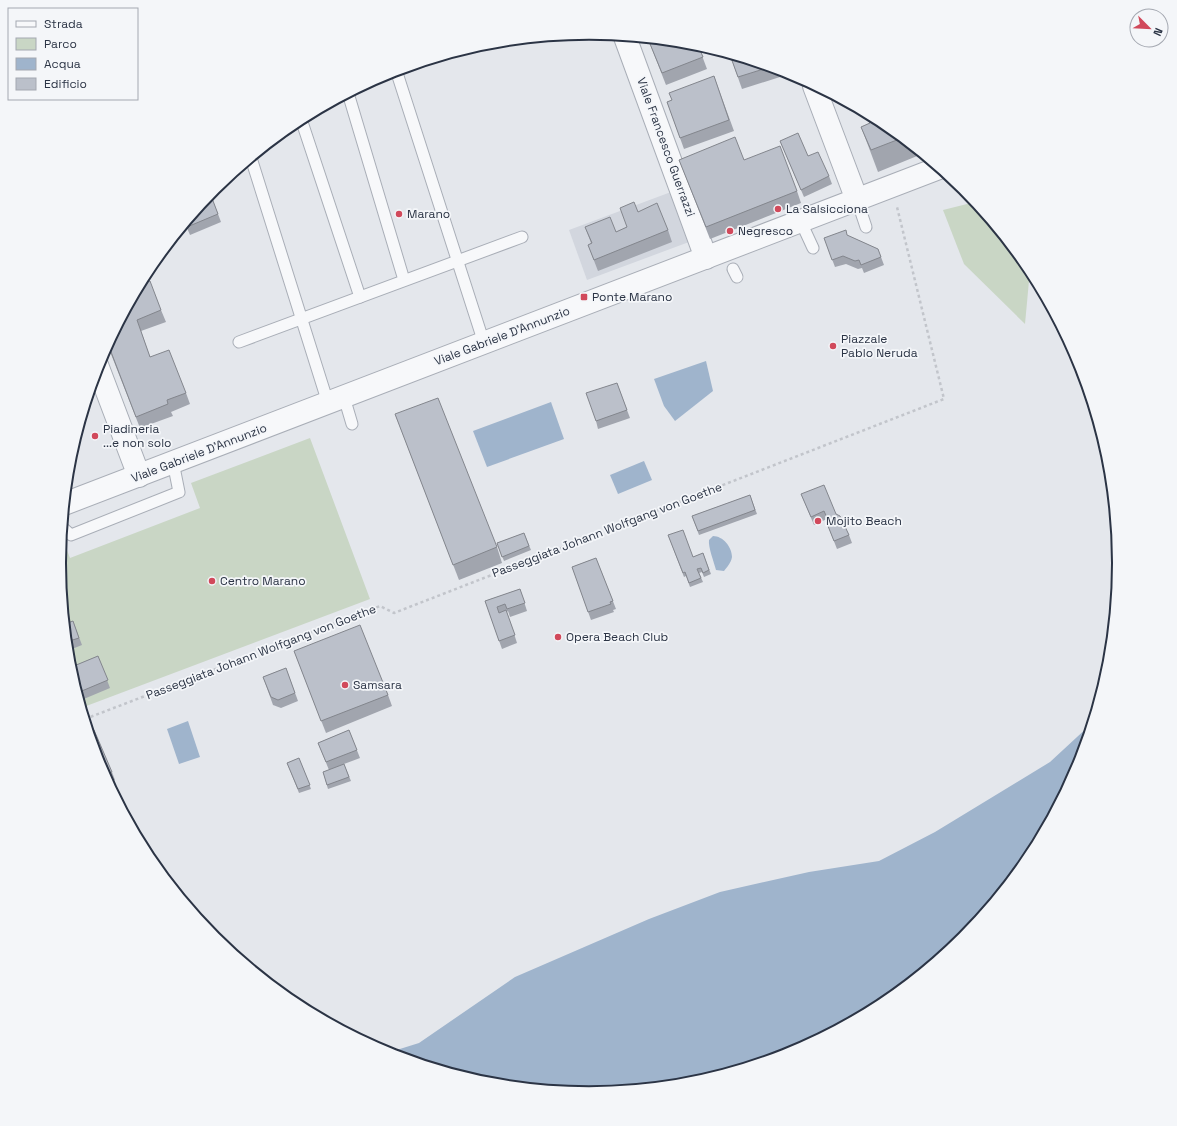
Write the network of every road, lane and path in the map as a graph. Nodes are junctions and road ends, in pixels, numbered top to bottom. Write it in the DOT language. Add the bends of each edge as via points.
graph roads {
  1 [pos="627,41"];
  2 [pos="398,76"];
  3 [pos="816,92"];
  4 [pos="349,98"];
  5 [pos="303,125"];
  6 [pos="252,163"];
  7 [pos="933,170"];
  8 [pos="857,200"];
  9 [pos="897,206"];
  10 [pos="801,222"];
  11 [pos="866,227"];
  12 [pos="522,236"];
  13 [pos="813,248"];
  14 [pos="706,258"];
  15 [pos="457,261"];
  16 [pos="404,280"];
  17 [pos="360,297"];
  18 [pos="301,319"];
  19 [pos="239,342"];
  20 [pos="484,343"];
  21 [pos="101,375"];
  22 [pos="336,400"];
  23 [pos="352,424"];
  24 [pos="173,462"];
  25 [pos="139,476"];
  26 [pos="69,502"];
  27 [pos="67,531"];
  28 [pos="89,718"];
  1 -- 14 [label="street, Viale Francesco Guerrazzi"];
  2 -- 15 [label="lane"];
  3 -- 8 [label="street"];
  4 -- 16 [label="lane"];
  5 -- 17 [label="lane"];
  6 -- 18 [label="lane"];
  7 -- 8 [label="street, Viale Gabriele D'Annunzio"];
  8 -- 10 [label="street, Viale Gabriele D'Annunzio"];
  8 -- 11 [label="lane"];
  9 -- 28 [label="path, Passeggiata Johann Wolfgang von Goethe" via="944,399 394,613 380,606"];
  10 -- 13 [label="lane"];
  10 -- 14 [label="street, Viale Gabriele D'Annunzio"];
  12 -- 15 [label="lane"];
  14 -- 20 [label="street, Viale Gabriele D'Annunzio"];
  15 -- 16 [label="lane"];
  15 -- 20 [label="lane"];
  16 -- 17 [label="lane"];
  17 -- 18 [label="lane"];
  18 -- 19 [label="lane"];
  18 -- 22 [label="lane"];
  20 -- 22 [label="street, Viale Gabriele D'Annunzio"];
  21 -- 25 [label="street"];
  22 -- 23 [label="lane"];
  22 -- 24 [label="street, Viale Gabriele D'Annunzio"];
  24 -- 25 [label="street, Viale Gabriele D'Annunzio"];
  24 -- 27 [label="lane" via="179,492 71,535"];
  25 -- 26 [label="street, Viale Gabriele D'Annunzio"];
}
